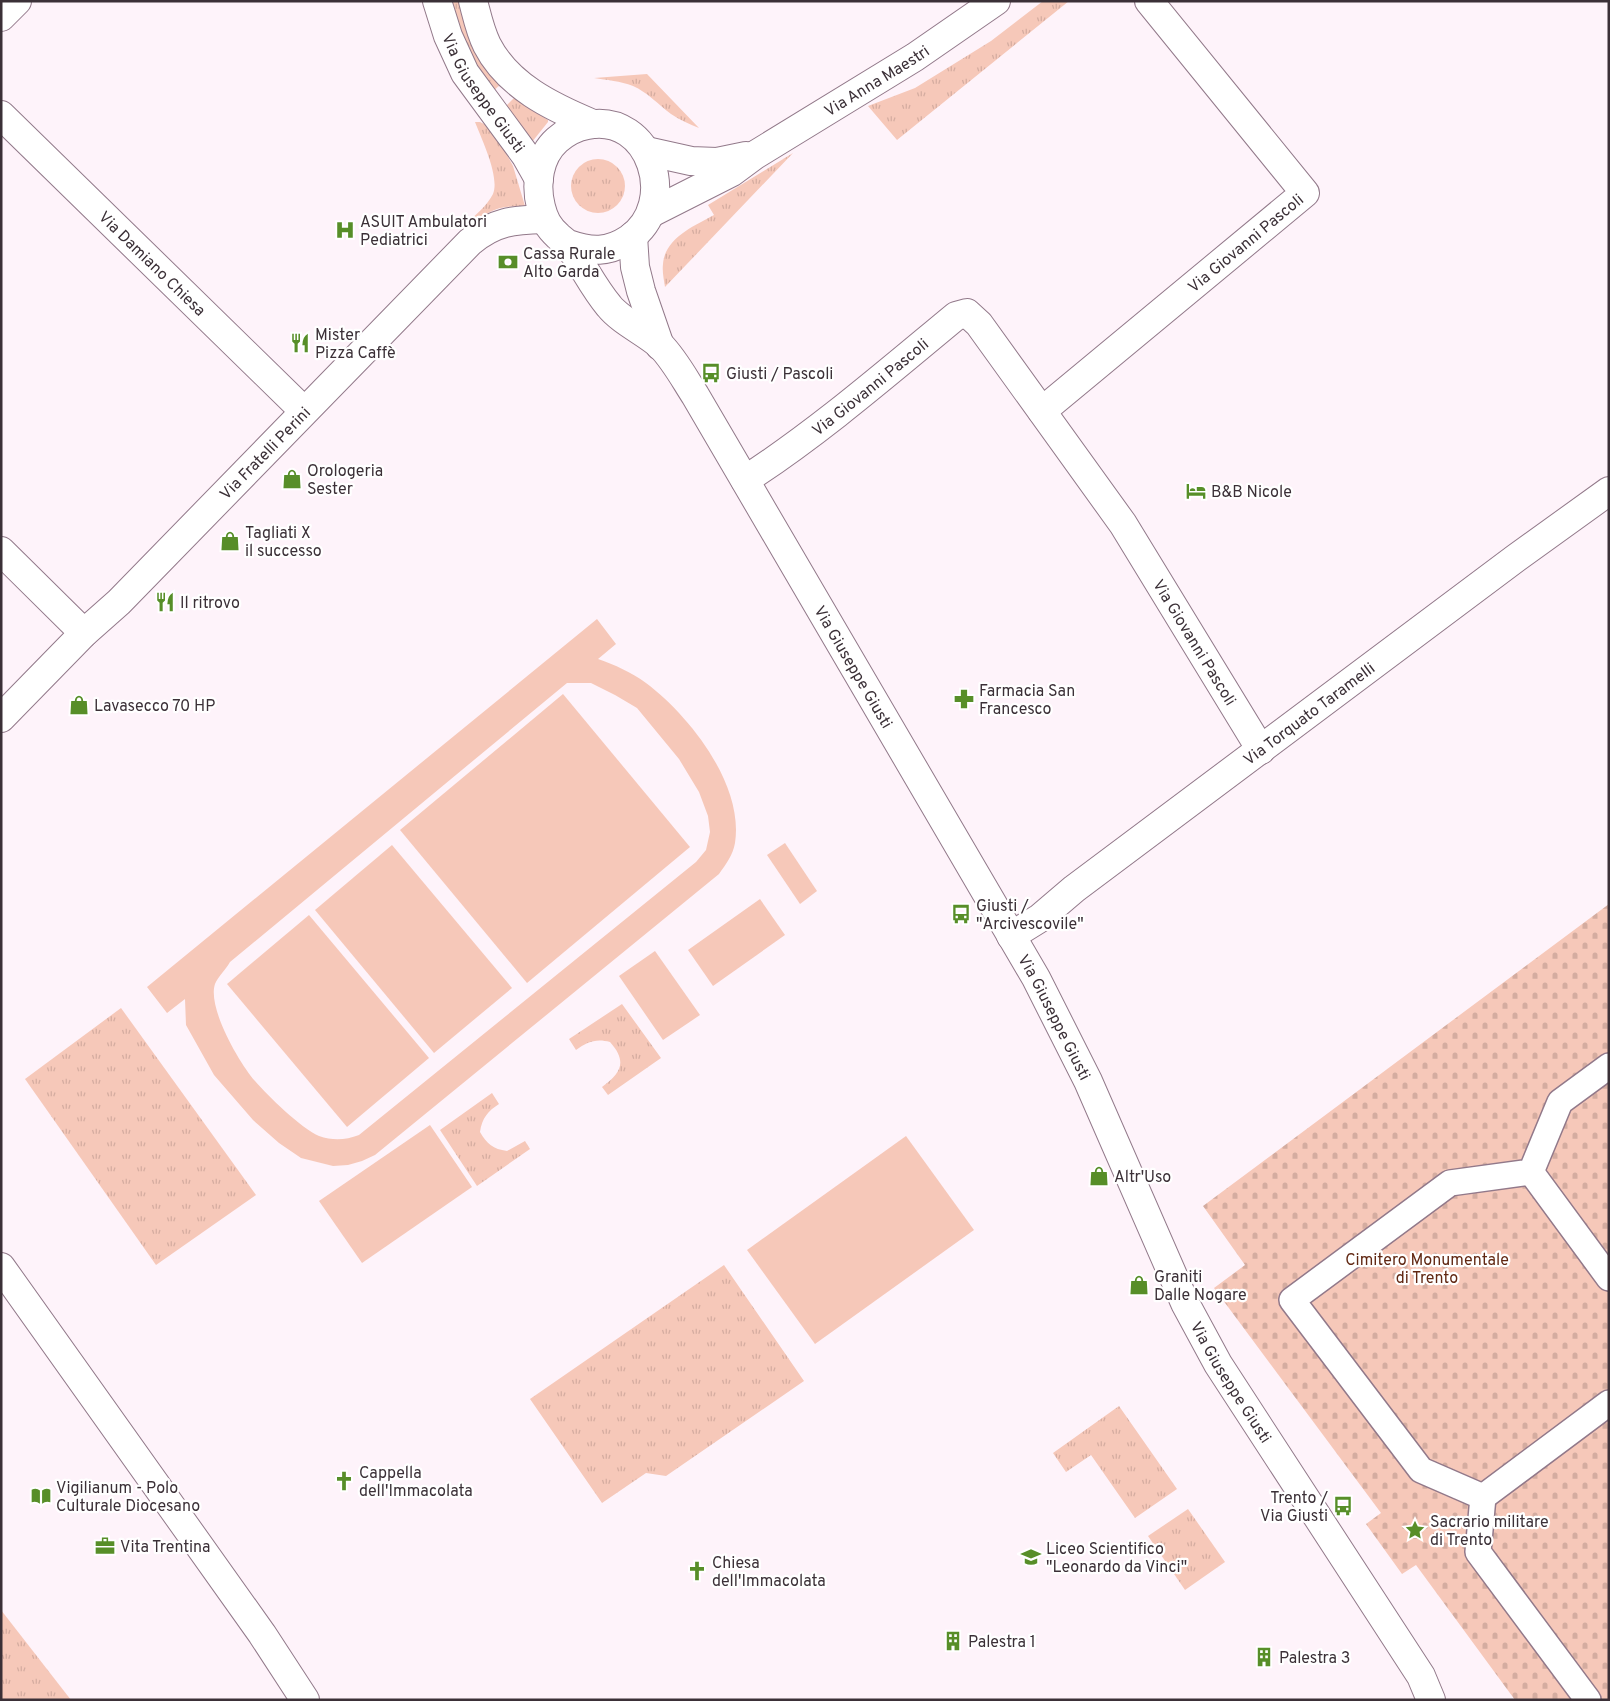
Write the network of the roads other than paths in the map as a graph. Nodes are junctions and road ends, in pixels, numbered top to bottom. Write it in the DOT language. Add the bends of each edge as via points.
graph roads {
  1 [pos="16,1"];
  2 [pos="437,1"];
  3 [pos="473,1"];
  4 [pos="996,1"];
  5 [pos="1149,1"];
  6 [pos="1,17"];
  7 [pos="1,115"];
  8 [pos="593,124"];
  9 [pos="646,151"];
  10 [pos="755,155"];
  11 [pos="539,179"];
  12 [pos="651,213"];
  13 [pos="544,219"];
  14 [pos="633,236"];
  15 [pos="568,244"];
  16 [pos="660,346"];
  17 [pos="1042,411"];
  18 [pos="304,412"];
  19 [pos="744,480"];
  20 [pos="1609,491"];
  21 [pos="1,552"];
  22 [pos="84,633"];
  23 [pos="1,718"];
  24 [pos="1261,750"];
  25 [pos="1011,936"];
  26 [pos="1609,1066"];
  27 [pos="1531,1172"];
  28 [pos="1,1267"];
  29 [pos="1609,1278"];
  30 [pos="1609,1403"];
  31 [pos="1483,1497"];
  32 [pos="305,1700"];
  33 [pos="1431,1700"];
  34 [pos="1588,1700"];
  1 -- 6 [label="street"];
  2 -- 11 [label="street, Via Giuseppe Giusti" via="465,73 526,156"];
  3 -- 8 [label="street, Via Giuseppe Giusti" via="488,47 504,68 536,96"];
  4 -- 10 [label="street, Via Anna Maestri" via="915,57"];
  5 -- 17 [label="street, Via Giovanni Pascoli" via="1305,193"];
  7 -- 18 [label="street, Via Damiano Chiesa"];
  8 -- 9 [label="street, Via Giuseppe Giusti" via="620,127"];
  8 -- 11 [label="street, Via Giuseppe Giusti" via="580,126 557,140 542,162"];
  9 -- 10 [label="street, Via Anna Maestri" via="708,162"];
  9 -- 12 [label="street, Via Giuseppe Giusti" via="654,180"];
  10 -- 12 [label="street, Via Anna Maestri" via="732,172"];
  11 -- 13 [label="street, Via Giuseppe Giusti"];
  12 -- 14 [label="street, Via Giuseppe Giusti"];
  13 -- 15 [label="street, Via Giuseppe Giusti"];
  13 -- 18 [label="street, Via Fratelli Perini" via="502,223 482,232"];
  14 -- 15 [label="street, Via Giuseppe Giusti" via="608,249 594,250"];
  14 -- 16 [label="street, Via Giuseppe Giusti" via="640,291"];
  15 -- 16 [label="street, Via Giuseppe Giusti" via="610,307"];
  16 -- 19 [label="street, Via Giuseppe Giusti" via="695,395"];
  17 -- 19 [label="street, Via Giovanni Pascoli" via="979,324 967,313 956,316 867,389 770,464"];
  17 -- 24 [label="street, Via Giovanni Pascoli" via="1123,524"];
  18 -- 22 [label="street, Via Fratelli Perini" via="119,602"];
  19 -- 25 [label="street, Via Giuseppe Giusti"];
  20 -- 24 [label="street, Via Torquato Taramelli"];
  21 -- 22 [label="street"];
  22 -- 23 [label="street, Via Fratelli Perini"];
  24 -- 25 [label="street, Via Torquato Taramelli" via="1074,889 1040,918"];
  25 -- 33 [label="street, Via Giuseppe Giusti" via="1088,1080 1173,1278 1202,1336 1421,1676"];
  26 -- 27 [label="street" via="1560,1102"];
  27 -- 29 [label="street"];
  27 -- 31 [label="street" via="1450,1183 1292,1300 1421,1470"];
  28 -- 32 [label="street"];
  30 -- 31 [label="street"];
  31 -- 34 [label="street" via="1478,1552"];
}
